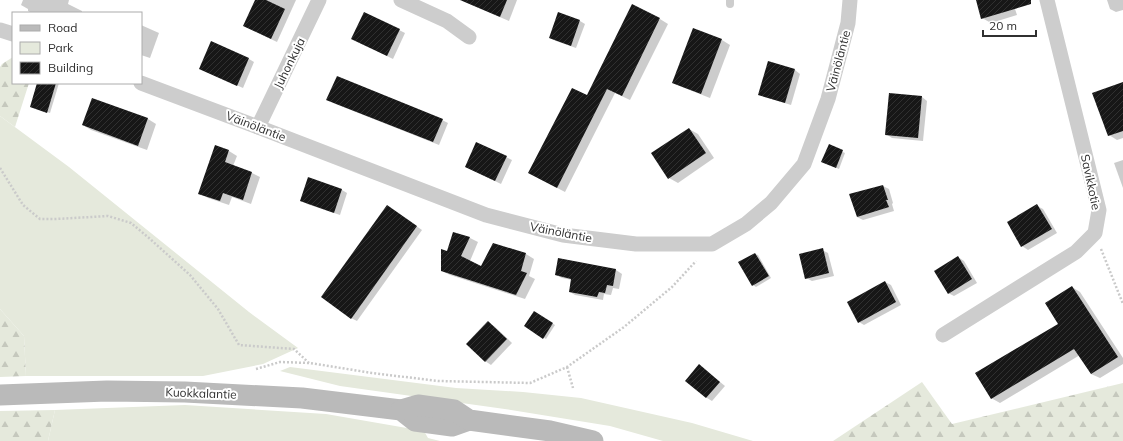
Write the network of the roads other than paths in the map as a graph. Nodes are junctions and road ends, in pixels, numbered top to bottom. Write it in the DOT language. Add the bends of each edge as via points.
graph roads {
  1 [pos="319,0"];
  2 [pos="401,0"];
  3 [pos="850,0"];
  4 [pos="1047,0"];
  5 [pos="0,30"];
  6 [pos="12,34"];
  7 [pos="469,37"];
  8 [pos="142,83"];
  9 [pos="258,127"];
  10 [pos="944,335"];
  11 [pos="0,395"];
  12 [pos="593,441"];
  1 -- 9 [label="street, Juhonkuja"];
  2 -- 7 [label="street" via="447,21"];
  3 -- 9 [label="street, Väinöläntie" via="848,24 828,99 804,164 771,203 746,224 712,244 636,244 555,234 486,215"];
  4 -- 10 [label="street, Savikkotie" via="1099,210 1095,233 1076,252"];
  5 -- 6 [label="street"];
  8 -- 9 [label="street, Väinöläntie"];
  11 -- 12 [label="main road, Kuokkalantie" via="107,391 302,398 401,410 415,421 452,426 469,420 550,431"];
}
